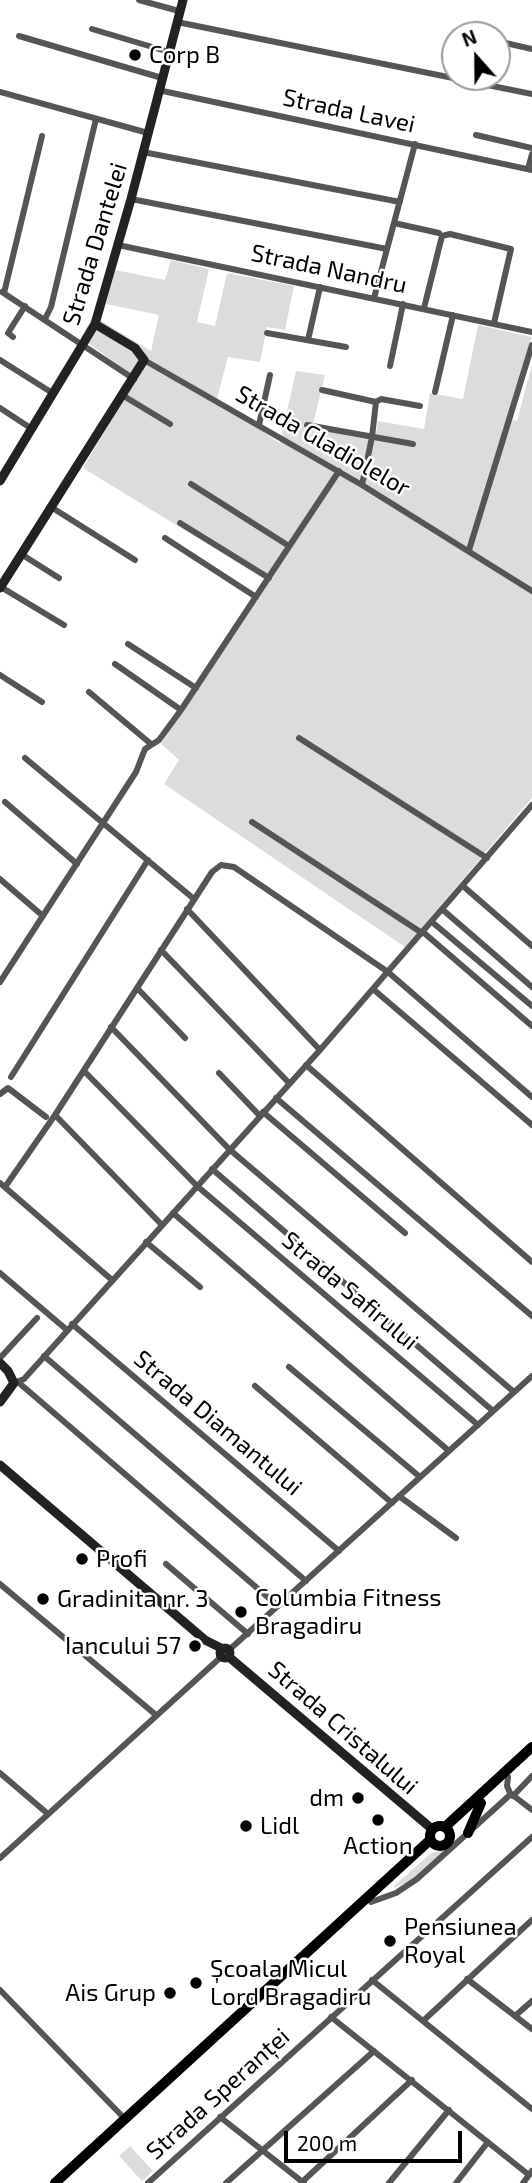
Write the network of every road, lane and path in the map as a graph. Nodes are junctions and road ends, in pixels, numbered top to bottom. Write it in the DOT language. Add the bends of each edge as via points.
graph roads {
  1 [pos="139,0"];
  2 [pos="183,0"];
  3 [pos="179,11"];
  4 [pos="177,22"];
  5 [pos="92,29"];
  6 [pos="19,36"];
  7 [pos="511,44"];
  8 [pos="532,49"];
  9 [pos="169,52"];
  10 [pos="162,78"];
  11 [pos="158,90"];
  12 [pos="0,92"];
  13 [pos="532,94"];
  14 [pos="96,119"];
  15 [pos="148,133"];
  16 [pos="476,135"];
  17 [pos="42,136"];
  18 [pos="415,144"];
  19 [pos="532,148"];
  20 [pos="143,152"];
  21 [pos="532,154"];
  22 [pos="530,169"];
  23 [pos="131,199"];
  24 [pos="400,202"];
  25 [pos="394,223"];
  26 [pos="439,233"];
  27 [pos="118,246"];
  28 [pos="387,249"];
  29 [pos="320,287"];
  30 [pos="2,292"];
  31 [pos="374,298"];
  32 [pos="402,304"];
  33 [pos="25,306"];
  34 [pos="424,309"];
  35 [pos="453,315"];
  36 [pos="45,319"];
  37 [pos="494,323"];
  38 [pos="95,324"];
  39 [pos="532,332"];
  40 [pos="267,333"];
  41 [pos="13,337"];
  42 [pos="308,340"];
  43 [pos="84,345"];
  44 [pos="532,345"];
  45 [pos="346,347"];
  46 [pos="0,360"];
  47 [pos="144,360"];
  48 [pos="390,366"];
  49 [pos="271,375"];
  50 [pos="134,379"];
  51 [pos="322,390"];
  52 [pos="435,392"];
  53 [pos="54,394"];
  54 [pos="122,395"];
  55 [pos="376,402"];
  56 [pos="420,406"];
  57 [pos="0,408"];
  58 [pos="170,424"];
  59 [pos="259,425"];
  60 [pos="307,425"];
  61 [pos="32,429"];
  62 [pos="372,437"];
  63 [pos="413,444"];
  64 [pos="3,468"];
  65 [pos="339,471"];
  66 [pos="0,481"];
  67 [pos="191,484"];
  68 [pos="362,485"];
  69 [pos="51,507"];
  70 [pos="180,523"];
  71 [pos="165,538"];
  72 [pos="289,546"];
  73 [pos="468,550"];
  74 [pos="22,554"];
  75 [pos="135,560"];
  76 [pos="60,578"];
  77 [pos="268,578"];
  78 [pos="0,588"];
  79 [pos="532,591"];
  80 [pos="256,597"];
  81 [pos="64,625"];
  82 [pos="128,644"];
  83 [pos="115,664"];
  84 [pos="0,675"];
  85 [pos="196,688"];
  86 [pos="89,692"];
  87 [pos="42,702"];
  88 [pos="181,710"];
  89 [pos="299,738"];
  90 [pos="151,744"];
  91 [pos="25,758"];
  92 [pos="5,802"];
  93 [pos="532,805"];
  94 [pos="252,821"];
  95 [pos="104,824"];
  96 [pos="487,858"];
  97 [pos="148,860"];
  98 [pos="77,864"];
  99 [pos="0,879"];
  100 [pos="463,886"];
  101 [pos="194,899"];
  102 [pos="187,909"];
  103 [pos="443,910"];
  104 [pos="43,916"];
  105 [pos="432,922"];
  106 [pos="423,933"];
  107 [pos="532,946"];
  108 [pos="161,950"];
  109 [pos="0,962"];
  110 [pos="8,970"];
  111 [pos="388,972"];
  112 [pos="0,982"];
  113 [pos="532,987"];
  114 [pos="137,988"];
  115 [pos="373,989"];
  116 [pos="532,1006"];
  117 [pos="532,1026"];
  118 [pos="111,1027"];
  119 [pos="185,1038"];
  120 [pos="320,1050"];
  121 [pos="306,1065"];
  122 [pos="84,1071"];
  123 [pos="219,1073"];
  124 [pos="11,1077"];
  125 [pos="289,1083"];
  126 [pos="0,1094"];
  127 [pos="532,1097"];
  128 [pos="276,1098"];
  129 [pos="261,1114"];
  130 [pos="55,1115"];
  131 [pos="46,1117"];
  132 [pos="532,1125"];
  133 [pos="229,1149"];
  134 [pos="212,1169"];
  135 [pos="2,1185"];
  136 [pos="197,1186"];
  137 [pos="173,1213"];
  138 [pos="162,1225"];
  139 [pos="405,1233"];
  140 [pos="146,1242"];
  141 [pos="532,1262"];
  142 [pos="0,1273"];
  143 [pos="112,1280"];
  144 [pos="200,1287"];
  145 [pos="532,1316"];
  146 [pos="37,1318"];
  147 [pos="70,1327"];
  148 [pos="44,1356"];
  149 [pos="0,1361"];
  150 [pos="289,1367"];
  151 [pos="532,1376"];
  152 [pos="16,1382"];
  153 [pos="255,1386"];
  154 [pos="514,1392"];
  155 [pos="0,1402"];
  156 [pos="493,1411"];
  157 [pos="478,1424"];
  158 [pos="449,1451"];
  159 [pos="0,1467"];
  160 [pos="420,1477"];
  161 [pos="399,1496"];
  162 [pos="392,1503"];
  163 [pos="456,1538"];
  164 [pos="339,1551"];
  165 [pos="166,1564"];
  166 [pos="306,1581"];
  167 [pos="0,1584"];
  168 [pos="278,1606"];
  169 [pos="248,1634"];
  170 [pos="224,1653"];
  171 [pos="156,1715"];
  172 [pos="532,1747"];
  173 [pos="532,1756"];
  174 [pos="0,1773"];
  175 [pos="532,1776"];
  176 [pos="508,1777"];
  177 [pos="512,1794"];
  178 [pos="481,1803"];
  179 [pos="532,1810"];
  180 [pos="48,1814"];
  181 [pos="447,1829"];
  182 [pos="468,1833"];
  183 [pos="532,1837"];
  184 [pos="433,1838"];
  185 [pos="0,1858"];
  186 [pos="371,1902"];
  187 [pos="532,1920"];
  188 [pos="467,1979"];
  189 [pos="372,1980"];
  190 [pos="0,1990"];
  191 [pos="532,2001"];
  192 [pos="515,2016"];
  193 [pos="331,2017"];
  194 [pos="423,2021"];
  195 [pos="532,2029"];
  196 [pos="374,2051"];
  197 [pos="412,2080"];
  198 [pos="532,2109"];
  199 [pos="449,2110"];
  200 [pos="220,2117"];
  201 [pos="125,2119"];
  202 [pos="488,2142"];
  203 [pos="262,2151"];
  204 [pos="531,2173"];
  205 [pos="55,2183"];
  206 [pos="62,2183"];
  207 [pos="148,2183"];
  208 [pos="226,2183"];
  209 [pos="303,2183"];
  210 [pos="389,2183"];
  211 [pos="456,2183"];
  212 [pos="523,2183"];
  1 -- 3 [label="street"];
  2 -- 3 [label="street, Strada Dantelei"];
  3 -- 4 [label="street, Strada Dantelei"];
  4 -- 9 [label="street, Strada Dantelei"];
  4 -- 13 [label="street"];
  5 -- 9 [label="street"];
  6 -- 10 [label="street"];
  7 -- 8 [label="street"];
  9 -- 10 [label="street, Strada Dantelei"];
  10 -- 11 [label="street, Strada Dantelei"];
  11 -- 15 [label="street, Strada Dantelei"];
  11 -- 18 [label="street, Strada Lavei"];
  12 -- 14 [label="street"];
  14 -- 15 [label="street"];
  14 -- 36 [label="street"];
  15 -- 20 [label="street, Strada Dantelei"];
  16 -- 19 [label="street"];
  17 -- 30 [label="street"];
  18 -- 22 [label="street, Strada Lavei"];
  18 -- 24 [label="street"];
  20 -- 23 [label="street, Strada Dantelei"];
  20 -- 24 [label="street"];
  21 -- 22 [label="street"];
  23 -- 27 [label="street, Strada Dantelei"];
  23 -- 28 [label="street"];
  24 -- 25 [label="street"];
  25 -- 26 [label="street"];
  25 -- 28 [label="street"];
  27 -- 29 [label="street, Strada Nandru"];
  27 -- 38 [label="street, Strada Dantelei"];
  28 -- 31 [label="street"];
  29 -- 31 [label="street, Strada Nandru"];
  29 -- 42 [label="street"];
  30 -- 33 [label="street"];
  31 -- 32 [label="street, Strada Nandru"];
  32 -- 34 [label="street, Strada Nandru"];
  32 -- 48 [label="street"];
  33 -- 36 [label="street"];
  33 -- 41 [label="street" via="8,333"];
  34 -- 35 [label="street, Strada Nandru"];
  34 -- 37 [label="street" via="442,236 450,234 511,249"];
  35 -- 37 [label="street, Strada Nandru"];
  35 -- 52 [label="street"];
  36 -- 43 [label="street"];
  37 -- 39 [label="street, Strada Nandru"];
  38 -- 43 [label="street, Strada Dantelei"];
  38 -- 47 [label="street, Strada Gladiolelor" via="135,348"];
  40 -- 42 [label="street"];
  42 -- 45 [label="street"];
  43 -- 50 [label="street"];
  43 -- 53 [label="street, Strada Dantelei"];
  44 -- 73 [label="street"];
  46 -- 53 [label="street"];
  47 -- 50 [label="street"];
  47 -- 59 [label="street, Strada Gladiolelor"];
  49 -- 59 [label="street"];
  50 -- 54 [label="street"];
  51 -- 55 [label="street"];
  53 -- 61 [label="street, Strada Dantelei"];
  54 -- 58 [label="street"];
  54 -- 69 [label="street"];
  55 -- 56 [label="street"];
  55 -- 62 [label="street"];
  57 -- 61 [label="street"];
  59 -- 65 [label="street, Strada Gladiolelor"];
  60 -- 62 [label="street"];
  61 -- 64 [label="street, Strada Dantelei"];
  62 -- 63 [label="street"];
  62 -- 68 [label="street"];
  64 -- 66 [label="street, Strada Dantelei"];
  65 -- 68 [label="street, Strada Gladiolelor"];
  65 -- 72 [label="street"];
  67 -- 72 [label="street"];
  68 -- 73 [label="street, Strada Gladiolelor"];
  69 -- 74 [label="street"];
  69 -- 75 [label="street"];
  70 -- 77 [label="street"];
  71 -- 80 [label="street"];
  72 -- 77 [label="street"];
  73 -- 79 [label="street, Strada Gladiolelor"];
  74 -- 76 [label="street"];
  74 -- 78 [label="street"];
  77 -- 80 [label="street"];
  78 -- 81 [label="street"];
  80 -- 85 [label="street"];
  82 -- 85 [label="street"];
  83 -- 88 [label="street"];
  84 -- 87 [label="street"];
  85 -- 88 [label="street"];
  86 -- 90 [label="street"];
  88 -- 90 [label="street" via="162,737"];
  89 -- 96 [label="street"];
  90 -- 95 [label="street"];
  91 -- 95 [label="street"];
  92 -- 98 [label="street"];
  93 -- 96 [label="street"];
  94 -- 106 [label="street"];
  95 -- 97 [label="street"];
  95 -- 98 [label="street"];
  96 -- 100 [label="street"];
  97 -- 101 [label="street"];
  97 -- 124 [label="street"];
  98 -- 104 [label="street"];
  99 -- 104 [label="street"];
  100 -- 103 [label="street"];
  100 -- 107 [label="street"];
  101 -- 102 [label="street"];
  101 -- 111 [label="street" via="212,872 228,864"];
  102 -- 108 [label="street"];
  102 -- 120 [label="street"];
  103 -- 105 [label="street"];
  103 -- 113 [label="street"];
  104 -- 110 [label="street"];
  105 -- 106 [label="street"];
  105 -- 116 [label="street"];
  106 -- 111 [label="street"];
  106 -- 117 [label="street"];
  108 -- 114 [label="street"];
  108 -- 125 [label="street"];
  109 -- 110 [label="street"];
  110 -- 112 [label="street"];
  111 -- 115 [label="street"];
  111 -- 127 [label="street"];
  114 -- 118 [label="street"];
  114 -- 119 [label="street"];
  115 -- 120 [label="street"];
  115 -- 132 [label="street"];
  118 -- 122 [label="street"];
  118 -- 133 [label="street"];
  120 -- 121 [label="street"];
  121 -- 125 [label="street"];
  121 -- 141 [label="street"];
  122 -- 130 [label="street"];
  122 -- 136 [label="street, Strada Safirului"];
  123 -- 129 [label="street"];
  125 -- 128 [label="street"];
  126 -- 131 [label="street" via="8,1088"];
  128 -- 129 [label="street"];
  128 -- 145 [label="street"];
  129 -- 133 [label="street"];
  129 -- 139 [label="street"];
  130 -- 135 [label="street"];
  130 -- 138 [label="street"];
  133 -- 134 [label="street"];
  133 -- 154 [label="street"];
  134 -- 136 [label="street"];
  134 -- 156 [label="street"];
  135 -- 143 [label="street"];
  136 -- 137 [label="street"];
  136 -- 157 [label="street, Strada Safirului"];
  137 -- 138 [label="street"];
  137 -- 158 [label="street"];
  138 -- 140 [label="street"];
  140 -- 143 [label="street"];
  140 -- 144 [label="street"];
  142 -- 147 [label="street, Strada Diamantului"];
  143 -- 147 [label="street"];
  146 -- 149 [label="street"];
  147 -- 148 [label="street"];
  147 -- 164 [label="street, Strada Diamantului"];
  148 -- 152 [label="street"];
  148 -- 166 [label="street"];
  149 -- 152 [label="street"];
  150 -- 160 [label="street"];
  151 -- 154 [label="street"];
  152 -- 155 [label="street"];
  152 -- 168 [label="street"];
  153 -- 162 [label="street"];
  154 -- 156 [label="street"];
  156 -- 157 [label="street"];
  157 -- 158 [label="street"];
  158 -- 160 [label="street"];
  159 -- 170 [label="street, Strada Cristalului" via="212,1650"];
  160 -- 161 [label="street"];
  161 -- 162 [label="street"];
  161 -- 163 [label="street"];
  162 -- 164 [label="street"];
  164 -- 166 [label="street"];
  165 -- 169 [label="street"];
  166 -- 168 [label="street"];
  167 -- 171 [label="street"];
  168 -- 169 [label="street"];
  169 -- 170 [label="street"];
  170 -- 171 [label="street"];
  170 -- 184 [label="street, Strada Cristalului"];
  171 -- 180 [label="street"];
  172 -- 181 [label="main road"];
  173 -- 176 [label="main road"];
  174 -- 180 [label="street"];
  175 -- 177 [label="street"];
  176 -- 177 [label="street"];
  176 -- 178 [label="main road"];
  177 -- 179 [label="street"];
  177 -- 182 [label="street"];
  178 -- 181 [label="main road"];
  178 -- 182 [label="main road"];
  180 -- 185 [label="street"];
  181 -- 184 [label="main road" via="437,1826"];
  181 -- 184 [label="main road" via="443,1846"];
  182 -- 186 [label="street" via="409,1885"];
  183 -- 189 [label="street, Strada Speranței"];
  184 -- 186 [label="main road"];
  184 -- 201 [label="main road"];
  186 -- 206 [label="main road"];
  187 -- 188 [label="street"];
  188 -- 192 [label="street"];
  188 -- 194 [label="street"];
  189 -- 193 [label="street, Strada Speranței"];
  189 -- 194 [label="street"];
  190 -- 201 [label="street"];
  191 -- 192 [label="street"];
  192 -- 195 [label="street"];
  193 -- 196 [label="street"];
  193 -- 200 [label="street, Strada Speranței"];
  194 -- 198 [label="street"];
  196 -- 197 [label="street"];
  196 -- 203 [label="street"];
  197 -- 199 [label="street"];
  197 -- 209 [label="street"];
  199 -- 202 [label="street"];
  199 -- 210 [label="street"];
  200 -- 203 [label="street"];
  200 -- 207 [label="street, Strada Speranței"];
  201 -- 205 [label="main road"];
  202 -- 204 [label="street"];
  202 -- 211 [label="street"];
  203 -- 208 [label="street"];
  203 -- 209 [label="street"];
  204 -- 212 [label="street"];
}
